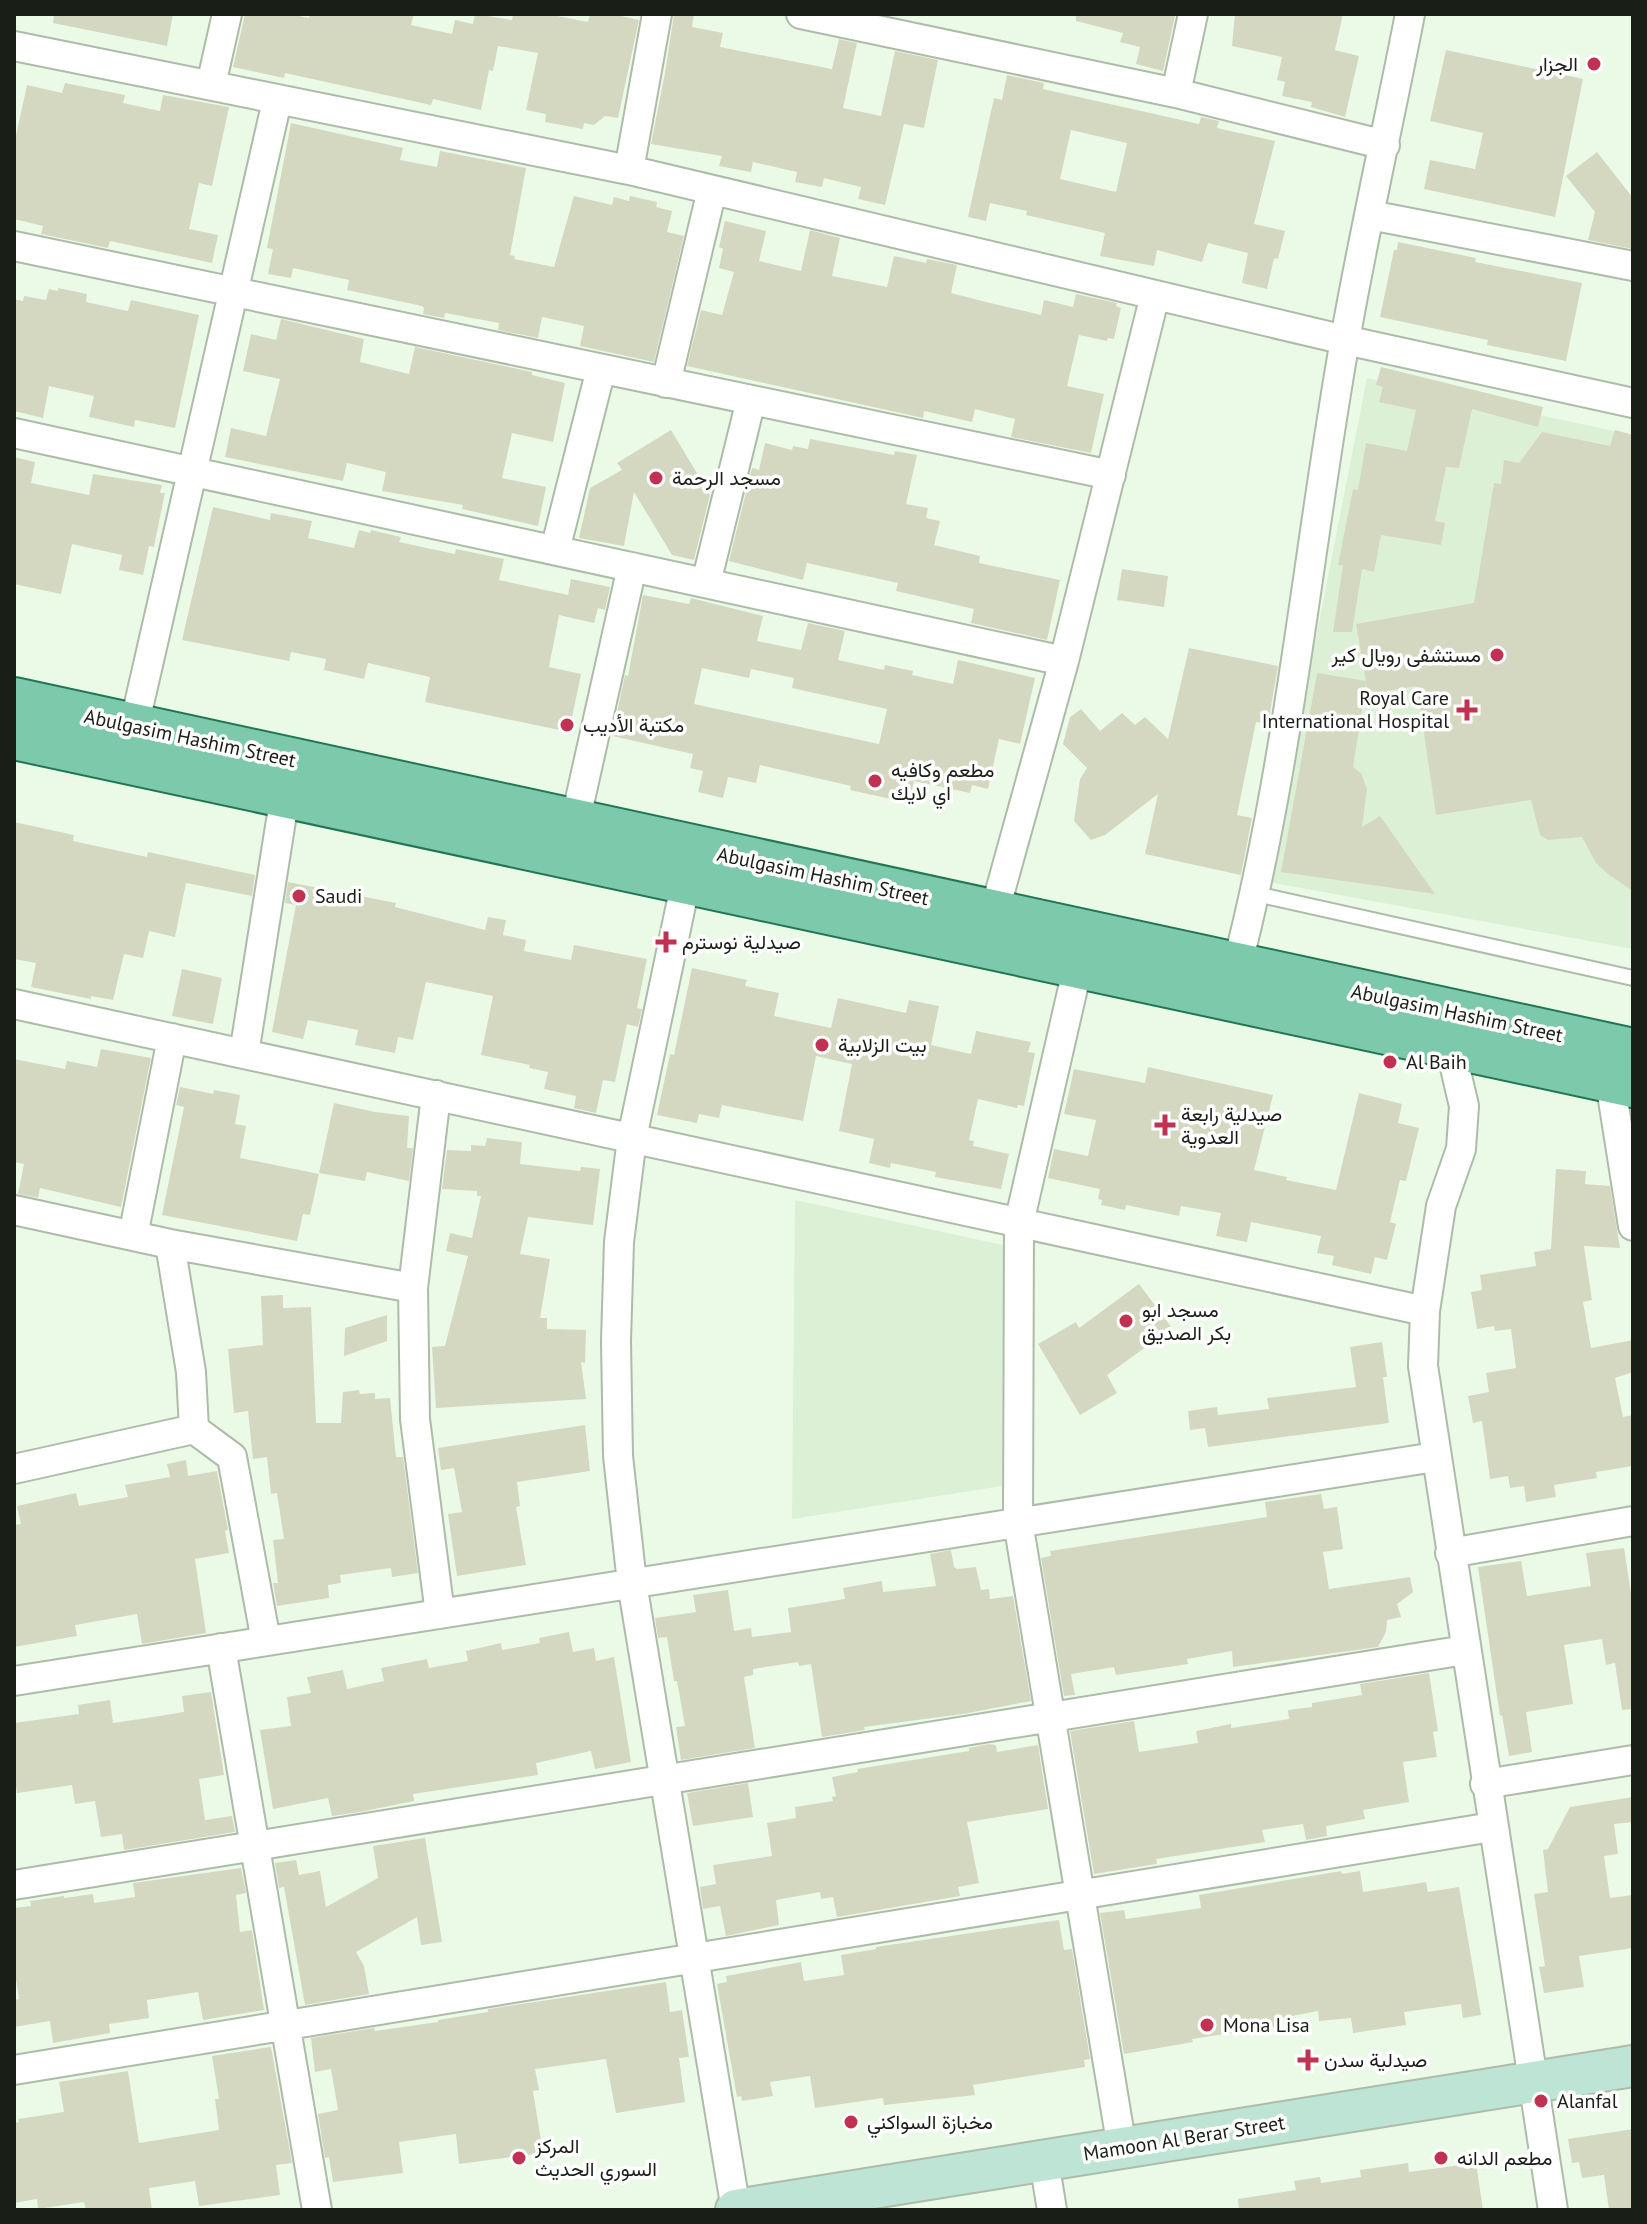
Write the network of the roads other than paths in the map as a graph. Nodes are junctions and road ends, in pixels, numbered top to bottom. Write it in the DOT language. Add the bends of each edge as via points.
graph roads {
  1 [pos="227,14"];
  2 [pos="657,14"];
  3 [pos="801,14"];
  4 [pos="1193,14"];
  5 [pos="1410,14"];
  6 [pos="14,46"];
  7 [pos="211,85"];
  8 [pos="1176,93"];
  9 [pos="277,101"];
  10 [pos="1385,145"];
  11 [pos="629,170"];
  12 [pos="712,190"];
  13 [pos="1370,215"];
  14 [pos="14,246"];
  15 [pos="1633,266"];
  16 [pos="234,292"];
  17 [pos="1155,295"];
  18 [pos="1345,340"];
  19 [pos="601,369"];
  20 [pos="666,383"];
  21 [pos="751,400"];
  22 [pos="1633,403"];
  23 [pos="14,433"];
  24 [pos="192,471"];
  25 [pos="1111,475"];
  26 [pos="555,550"];
  27 [pos="632,567"];
  28 [pos="706,583"];
  29 [pos="1064,661"];
  30 [pos="14,700"];
  31 [pos="134,726"];
  32 [pos="14,737"];
  33 [pos="285,795"];
  34 [pos="575,822"];
  35 [pos="686,881"];
  36 [pos="1256,894"];
  37 [pos="994,913"];
  38 [pos="1078,966"];
  39 [pos="1237,966"];
  40 [pos="1633,978"];
  41 [pos="14,1004"];
  42 [pos="172,1038"];
  43 [pos="1450,1046"];
  44 [pos="244,1054"];
  45 [pos="1625,1072"];
  46 [pos="436,1095"];
  47 [pos="632,1138"];
  48 [pos="14,1210"];
  49 [pos="1019,1223"];
  50 [pos="1633,1226"];
  51 [pos="133,1236"];
  52 [pos="170,1244"];
  53 [pos="413,1288"];
  54 [pos="1425,1311"];
  55 [pos="194,1429"];
  56 [pos="1435,1457"];
  57 [pos="14,1469"];
  58 [pos="1633,1521"];
  59 [pos="1018,1522"];
  60 [pos="1450,1553"];
  61 [pos="632,1583"];
  62 [pos="440,1614"];
  63 [pos="266,1641"];
  64 [pos="221,1648"];
  65 [pos="1465,1650"];
  66 [pos="14,1681"];
  67 [pos="1051,1717"];
  68 [pos="1633,1760"];
  69 [pos="665,1780"];
  70 [pos="1485,1784"];
  71 [pos="1492,1827"];
  72 [pos="254,1846"];
  73 [pos="14,1885"];
  74 [pos="1080,1895"];
  75 [pos="694,1958"];
  76 [pos="285,2025"];
  77 [pos="1633,2066"];
  78 [pos="14,2070"];
  79 [pos="1531,2082"];
  80 [pos="1122,2148"];
  81 [pos="1044,2161"];
  82 [pos="317,2210"];
  83 [pos="736,2210"];
  84 [pos="1052,2210"];
  85 [pos="1553,2210"];
  1 -- 7 [label="street"];
  2 -- 11 [label="street"];
  3 -- 8 [label="street"];
  4 -- 8 [label="street"];
  5 -- 10 [label="street"];
  6 -- 7 [label="street"];
  7 -- 9 [label="street"];
  8 -- 10 [label="street"];
  9 -- 11 [label="street"];
  9 -- 16 [label="street"];
  10 -- 13 [label="street"];
  11 -- 12 [label="street"];
  12 -- 17 [label="street"];
  12 -- 20 [label="street"];
  13 -- 15 [label="street"];
  13 -- 18 [label="street"];
  14 -- 16 [label="street"];
  16 -- 19 [label="street"];
  16 -- 24 [label="street"];
  17 -- 18 [label="street"];
  17 -- 25 [label="street"];
  18 -- 22 [label="street"];
  18 -- 36 [label="street"];
  19 -- 20 [label="street"];
  19 -- 26 [label="street"];
  20 -- 21 [label="street"];
  21 -- 25 [label="street"];
  21 -- 28 [label="street"];
  23 -- 24 [label="street"];
  24 -- 26 [label="street"];
  24 -- 31 [label="street"];
  25 -- 29 [label="street"];
  26 -- 27 [label="street"];
  27 -- 28 [label="street"];
  27 -- 34 [label="street"];
  28 -- 29 [label="street"];
  29 -- 37 [label="street"];
  30 -- 31 [label="main road, Abulgasim Hashim Street"];
  31 -- 34 [label="main road, Abulgasim Hashim Street"];
  32 -- 33 [label="main road, Abulgasim Hashim Street"];
  33 -- 35 [label="main road, Abulgasim Hashim Street"];
  33 -- 44 [label="street"];
  34 -- 37 [label="main road, Abulgasim Hashim Street"];
  35 -- 38 [label="main road, Abulgasim Hashim Street"];
  35 -- 47 [label="street"];
  36 -- 39 [label="street"];
  36 -- 40 [label="lane"];
  37 -- 39 [label="main road, Abulgasim Hashim Street"];
  38 -- 43 [label="main road, Abulgasim Hashim Street"];
  38 -- 49 [label="street"];
  39 -- 45 [label="main road, Abulgasim Hashim Street"];
  41 -- 42 [label="street"];
  42 -- 44 [label="street"];
  42 -- 51 [label="street"];
  43 -- 45 [label="main road, Abulgasim Hashim Street"];
  43 -- 54 [label="street" via="1464,1106 1461,1149 1441,1206"];
  44 -- 46 [label="street"];
  45 -- 50 [label="street"];
  46 -- 47 [label="street"];
  46 -- 53 [label="street"];
  47 -- 49 [label="street"];
  47 -- 61 [label="street" via="619,1242 616,1341 618,1456"];
  48 -- 51 [label="street"];
  49 -- 54 [label="street"];
  49 -- 59 [label="street"];
  51 -- 52 [label="street"];
  52 -- 53 [label="street"];
  52 -- 55 [label="street" via="191,1372"];
  53 -- 62 [label="street" via="415,1419"];
  54 -- 56 [label="street" via="1423,1366"];
  55 -- 57 [label="street"];
  55 -- 63 [label="street" via="232,1457"];
  56 -- 59 [label="street"];
  56 -- 60 [label="street"];
  58 -- 60 [label="street"];
  59 -- 61 [label="street"];
  59 -- 67 [label="street"];
  60 -- 65 [label="street"];
  61 -- 62 [label="street"];
  61 -- 69 [label="street"];
  62 -- 63 [label="street"];
  63 -- 64 [label="street"];
  64 -- 66 [label="street"];
  64 -- 72 [label="street"];
  65 -- 67 [label="street"];
  65 -- 70 [label="street"];
  67 -- 69 [label="street"];
  67 -- 74 [label="street"];
  68 -- 70 [label="street"];
  69 -- 72 [label="street"];
  69 -- 75 [label="street"];
  70 -- 71 [label="street"];
  71 -- 74 [label="street"];
  71 -- 79 [label="street"];
  72 -- 73 [label="street"];
  72 -- 76 [label="street"];
  74 -- 75 [label="street"];
  74 -- 80 [label="street"];
  75 -- 76 [label="street"];
  75 -- 83 [label="street"];
  76 -- 78 [label="street"];
  76 -- 82 [label="street"];
  77 -- 79 [label="street, Mamoon Al Berar Street"];
  79 -- 80 [label="street, Mamoon Al Berar Street"];
  79 -- 85 [label="street"];
  80 -- 81 [label="street, Mamoon Al Berar Street"];
  81 -- 83 [label="street, Mamoon Al Berar Street"];
  81 -- 84 [label="street"];
}
